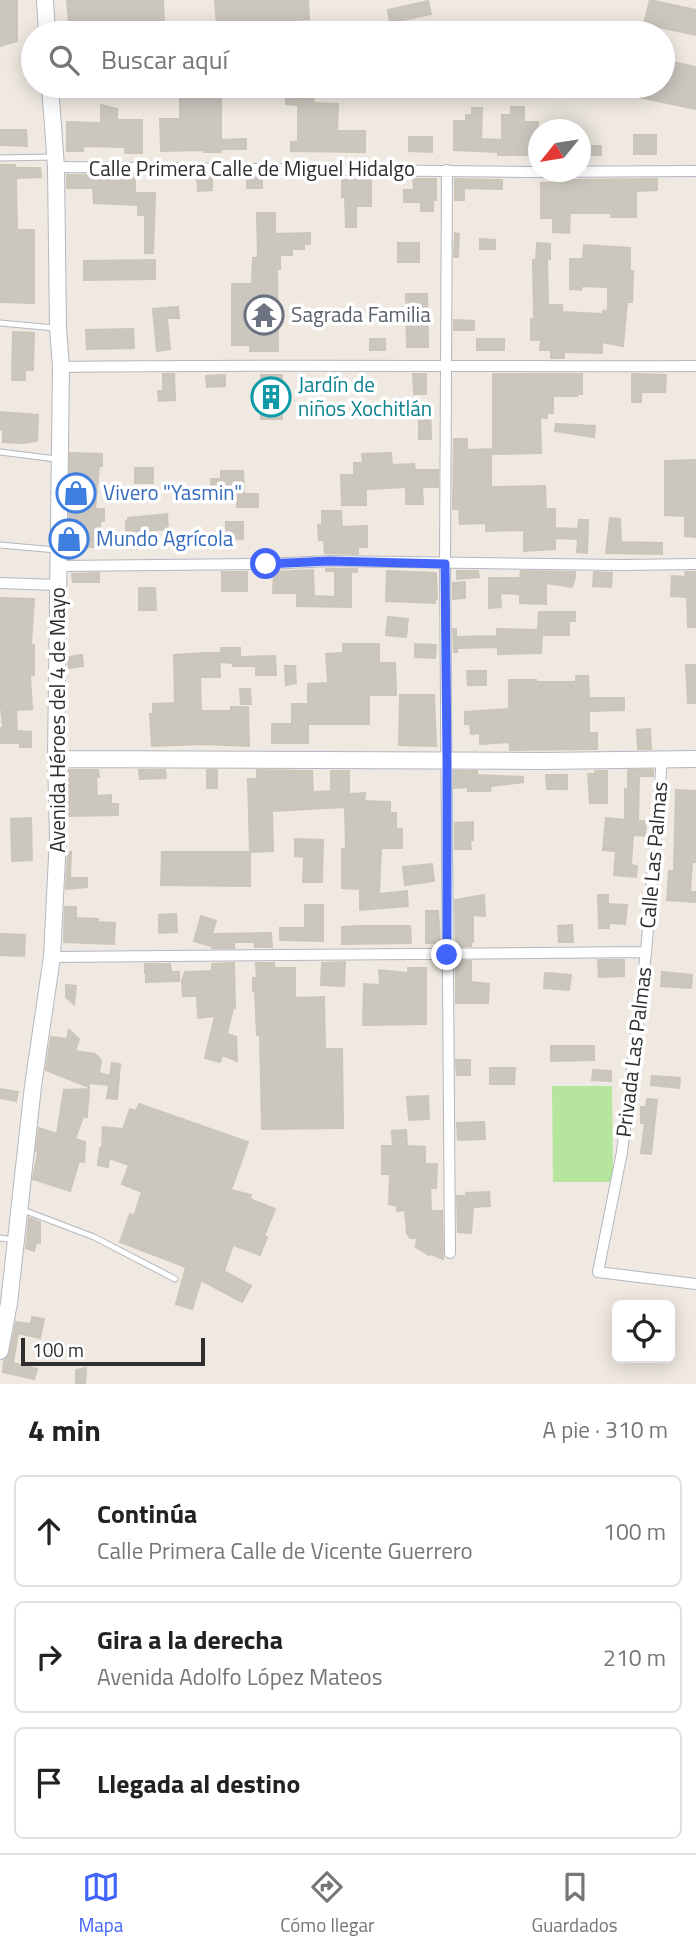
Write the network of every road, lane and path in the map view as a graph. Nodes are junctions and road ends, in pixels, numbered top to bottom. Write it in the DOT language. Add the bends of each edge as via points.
graph roads {
  1 [pos="45,0"];
  2 [pos="46,21"];
  3 [pos="51,98"];
  4 [pos="0,158"];
  5 [pos="55,162"];
  6 [pos="447,170"];
  7 [pos="696,171"];
  8 [pos="0,323"];
  9 [pos="58,328"];
  10 [pos="696,366"];
  11 [pos="61,367"];
  12 [pos="445,367"];
  13 [pos="0,452"];
  14 [pos="61,459"];
  15 [pos="0,545"];
  16 [pos="60,558"];
  17 [pos="445,564"];
  18 [pos="696,564"];
  19 [pos="0,583"];
  20 [pos="57,585"];
  21 [pos="56,759"];
  22 [pos="662,759"];
  23 [pos="696,759"];
  24 [pos="447,760"];
  25 [pos="646,952"];
  26 [pos="447,955"];
  27 [pos="52,957"];
  28 [pos="20,1209"];
  29 [pos="8,1239"];
  30 [pos="450,1253"];
  31 [pos="6,1272"];
  32 [pos="175,1279"];
  33 [pos="696,1284"];
  34 [pos="4,1301"];
  35 [pos="0,1351"];
  1 -- 2 [label="main road"];
  3 -- 5 [label="main road, Avenida Héroes del 4 de Mayo"];
  4 -- 5 [label="lane"];
  5 -- 6 [label="street, Calle Primera Calle de Miguel Hidalgo"];
  5 -- 9 [label="main road, Avenida Héroes del 4 de Mayo"];
  6 -- 7 [label="street, Calle Primera Calle de Miguel Hidalgo"];
  6 -- 12 [label="street"];
  8 -- 9 [label="lane"];
  9 -- 11 [label="main road, Avenida Héroes del 4 de Mayo"];
  10 -- 12 [label="street"];
  11 -- 12 [label="street"];
  11 -- 14 [label="main road, Avenida Héroes del 4 de Mayo"];
  12 -- 17 [label="street"];
  13 -- 14 [label="lane"];
  14 -- 16 [label="main road, Avenida Héroes del 4 de Mayo"];
  15 -- 16 [label="lane"];
  16 -- 17 [label="street"];
  16 -- 20 [label="main road, Avenida Héroes del 4 de Mayo"];
  17 -- 18 [label="street"];
  17 -- 24 [label="street"];
  19 -- 20 [label="street"];
  20 -- 21 [label="main road, Avenida Héroes del 4 de Mayo"];
  21 -- 24 [label="main road"];
  21 -- 27 [label="main road, Avenida Héroes del 4 de Mayo" via="58,837"];
  22 -- 23 [label="main road"];
  22 -- 24 [label="main road"];
  22 -- 25 [label="street, Calle Las Palmas"];
  24 -- 26 [label="street"];
  25 -- 26 [label="street"];
  25 -- 33 [label="street, Privada Las Palmas" via="622,1152 598,1272"];
  26 -- 27 [label="street"];
  26 -- 30 [label="street"];
  27 -- 28 [label="main road, Avenida Héroes del 4 de Mayo"];
  28 -- 29 [label="main road, Avenida Héroes del 4 de Mayo"];
  28 -- 32 [label="lane" via="94,1237"];
  29 -- 31 [label="main road, Avenida Héroes del 4 de Mayo"];
  31 -- 34 [label="main road, Avenida Héroes del 4 de Mayo"];
  34 -- 35 [label="main road, Avenida Héroes del 4 de Mayo"];
}
